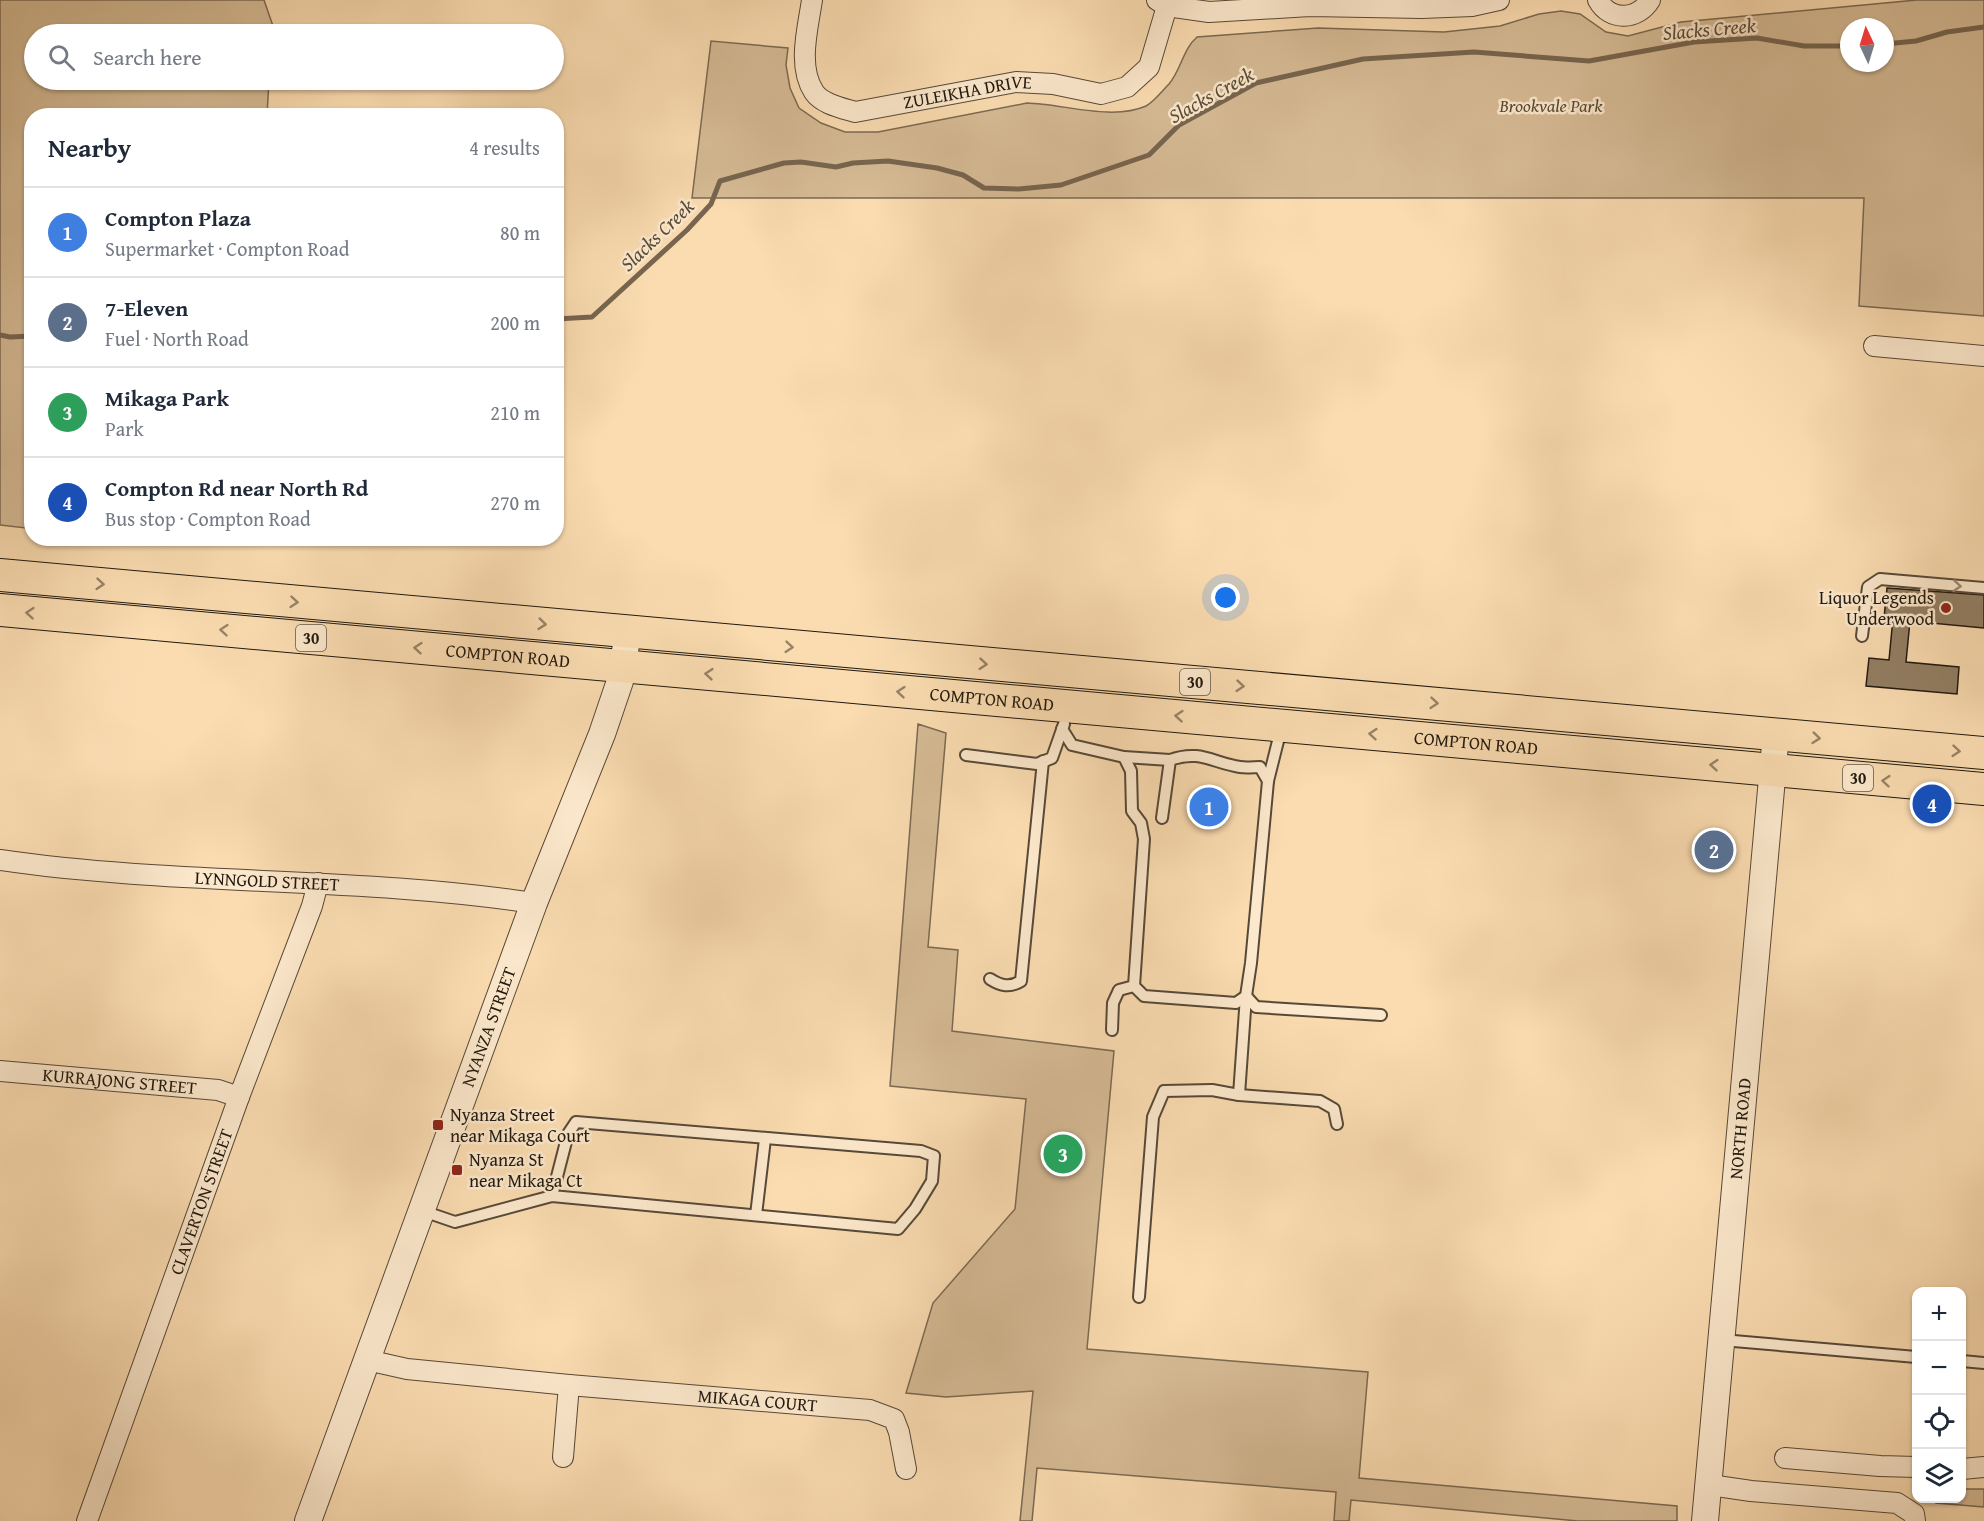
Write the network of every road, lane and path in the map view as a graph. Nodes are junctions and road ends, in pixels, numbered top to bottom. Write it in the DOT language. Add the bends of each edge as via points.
graph roads {
  1 [pos="812,0"];
  2 [pos="1499,0"];
  3 [pos="1598,0"];
  4 [pos="1650,0"];
  5 [pos="1162,3"];
  6 [pos="1422,4"];
  7 [pos="1874,346"];
  8 [pos="1984,356"];
  9 [pos="0,575"];
  10 [pos="1984,588"];
  11 [pos="0,610"];
  12 [pos="628,633"];
  13 [pos="1862,636"];
  14 [pos="623,667"];
  15 [pos="1065,718"];
  16 [pos="1281,726"];
  17 [pos="1776,735"];
  18 [pos="1984,753"];
  19 [pos="966,755"];
  20 [pos="1124,757"];
  21 [pos="1170,760"];
  22 [pos="1043,761"];
  23 [pos="1772,770"];
  24 [pos="1268,781"];
  25 [pos="1984,789"];
  26 [pos="1162,818"];
  27 [pos="0,860"];
  28 [pos="318,883"];
  29 [pos="534,903"];
  30 [pos="990,979"];
  31 [pos="1134,986"];
  32 [pos="1246,996"];
  33 [pos="1381,1015"];
  34 [pos="1112,1030"];
  35 [pos="0,1071"];
  36 [pos="1239,1095"];
  37 [pos="239,1096"];
  38 [pos="1337,1124"];
  39 [pos="765,1139"];
  40 [pos="552,1196"];
  41 [pos="423,1211"];
  42 [pos="756,1215"];
  43 [pos="1139,1297"];
  44 [pos="1722,1340"];
  45 [pos="1912,1357"];
  46 [pos="367,1360"];
  47 [pos="1966,1361"];
  48 [pos="1984,1363"];
  49 [pos="569,1385"];
  50 [pos="562,1457"];
  51 [pos="1785,1458"];
  52 [pos="1912,1467"];
  53 [pos="1984,1467"];
  54 [pos="906,1469"];
  55 [pos="1966,1469"];
  56 [pos="1710,1485"];
  57 [pos="1915,1518"];
  58 [pos="87,1521"];
  59 [pos="308,1521"];
  60 [pos="1706,1521"];
  1 -- 5 [label="street, ZULEIKHA DRIVE" via="805,55 814,93 855,112 1016,82 1053,84 1101,94 1127,87 1149,67"];
  2 -- 6 [label="street" via="1472,6"];
  3 -- 4 [label="street" via="1608,12 1626,16 1643,9"];
  5 -- 6 [label="street" via="1209,12"];
  7 -- 8 [label="street"];
  9 -- 12 [label="main road, COMPTON ROAD / 30, one-way"];
  13 -- 10 [label="lane, one-way" via="1868,587 1880,579"];
  14 -- 11 [label="main road, COMPTON ROAD / 30, one-way"];
  12 -- 14 [label="street, NYANZA STREET"];
  12 -- 17 [label="main road, COMPTON ROAD / 30, one-way"];
  15 -- 14 [label="main road, COMPTON ROAD / 30, one-way"];
  14 -- 29 [label="street, NYANZA STREET" via="602,735"];
  16 -- 15 [label="main road, COMPTON ROAD / 30, one-way"];
  15 -- 20 [label="lane" via="1072,745"];
  15 -- 22 [label="lane" via="1052,758"];
  23 -- 16 [label="main road, COMPTON ROAD / 30, one-way"];
  16 -- 24 [label="lane"];
  17 -- 18 [label="main road, COMPTON ROAD / 30, one-way"];
  17 -- 23 [label="street, NORTH ROAD"];
  19 -- 22 [label="lane" via="1037,764"];
  20 -- 21 [label="lane"];
  20 -- 31 [label="lane" via="1131,771 1132,811 1141,823 1143,839"];
  21 -- 24 [label="lane" via="1202,756 1242,768 1260,767"];
  21 -- 26 [label="lane"];
  22 -- 30 [label="lane" via="1021,981 1013,986"];
  25 -- 23 [label="main road, COMPTON ROAD / 30, one-way"];
  23 -- 44 [label="street, NORTH ROAD"];
  24 -- 32 [label="lane"];
  27 -- 28 [label="street, LYNNGOLD STREET" via="83,871"];
  28 -- 29 [label="street, LYNNGOLD STREET"];
  28 -- 37 [label="street, CLAVERTON STREET"];
  29 -- 41 [label="street, NYANZA STREET"];
  31 -- 32 [label="lane" via="1144,996 1236,1004"];
  31 -- 34 [label="lane" via="1119,990 1113,1003"];
  32 -- 33 [label="lane" via="1256,1007"];
  32 -- 36 [label="lane"];
  35 -- 37 [label="street, KURRAJONG STREET" via="218,1090"];
  36 -- 38 [label="lane" via="1320,1101 1334,1109"];
  36 -- 43 [label="lane" via="1212,1090 1164,1091 1153,1117"];
  37 -- 58 [label="street, CLAVERTON STREET"];
  39 -- 40 [label="lane" via="576,1122 568,1134"];
  39 -- 42 [label="lane"];
  39 -- 42 [label="lane" via="921,1151 934,1156 932,1181 898,1229"];
  40 -- 41 [label="lane" via="455,1222"];
  40 -- 42 [label="lane"];
  41 -- 46 [label="street, NYANZA STREET"];
  44 -- 45 [label="lane"];
  44 -- 56 [label="street, NORTH ROAD"];
  46 -- 49 [label="street, MIKAGA COURT" via="407,1369"];
  46 -- 59 [label="street, NYANZA STREET"];
  47 -- 48 [label="lane"];
  49 -- 50 [label="street"];
  49 -- 54 [label="street, MIKAGA COURT" via="870,1410 894,1419"];
  51 -- 52 [label="street"];
  53 -- 55 [label="street"];
  56 -- 57 [label="street" via="1897,1503"];
  56 -- 60 [label="street, NORTH ROAD"];
}
